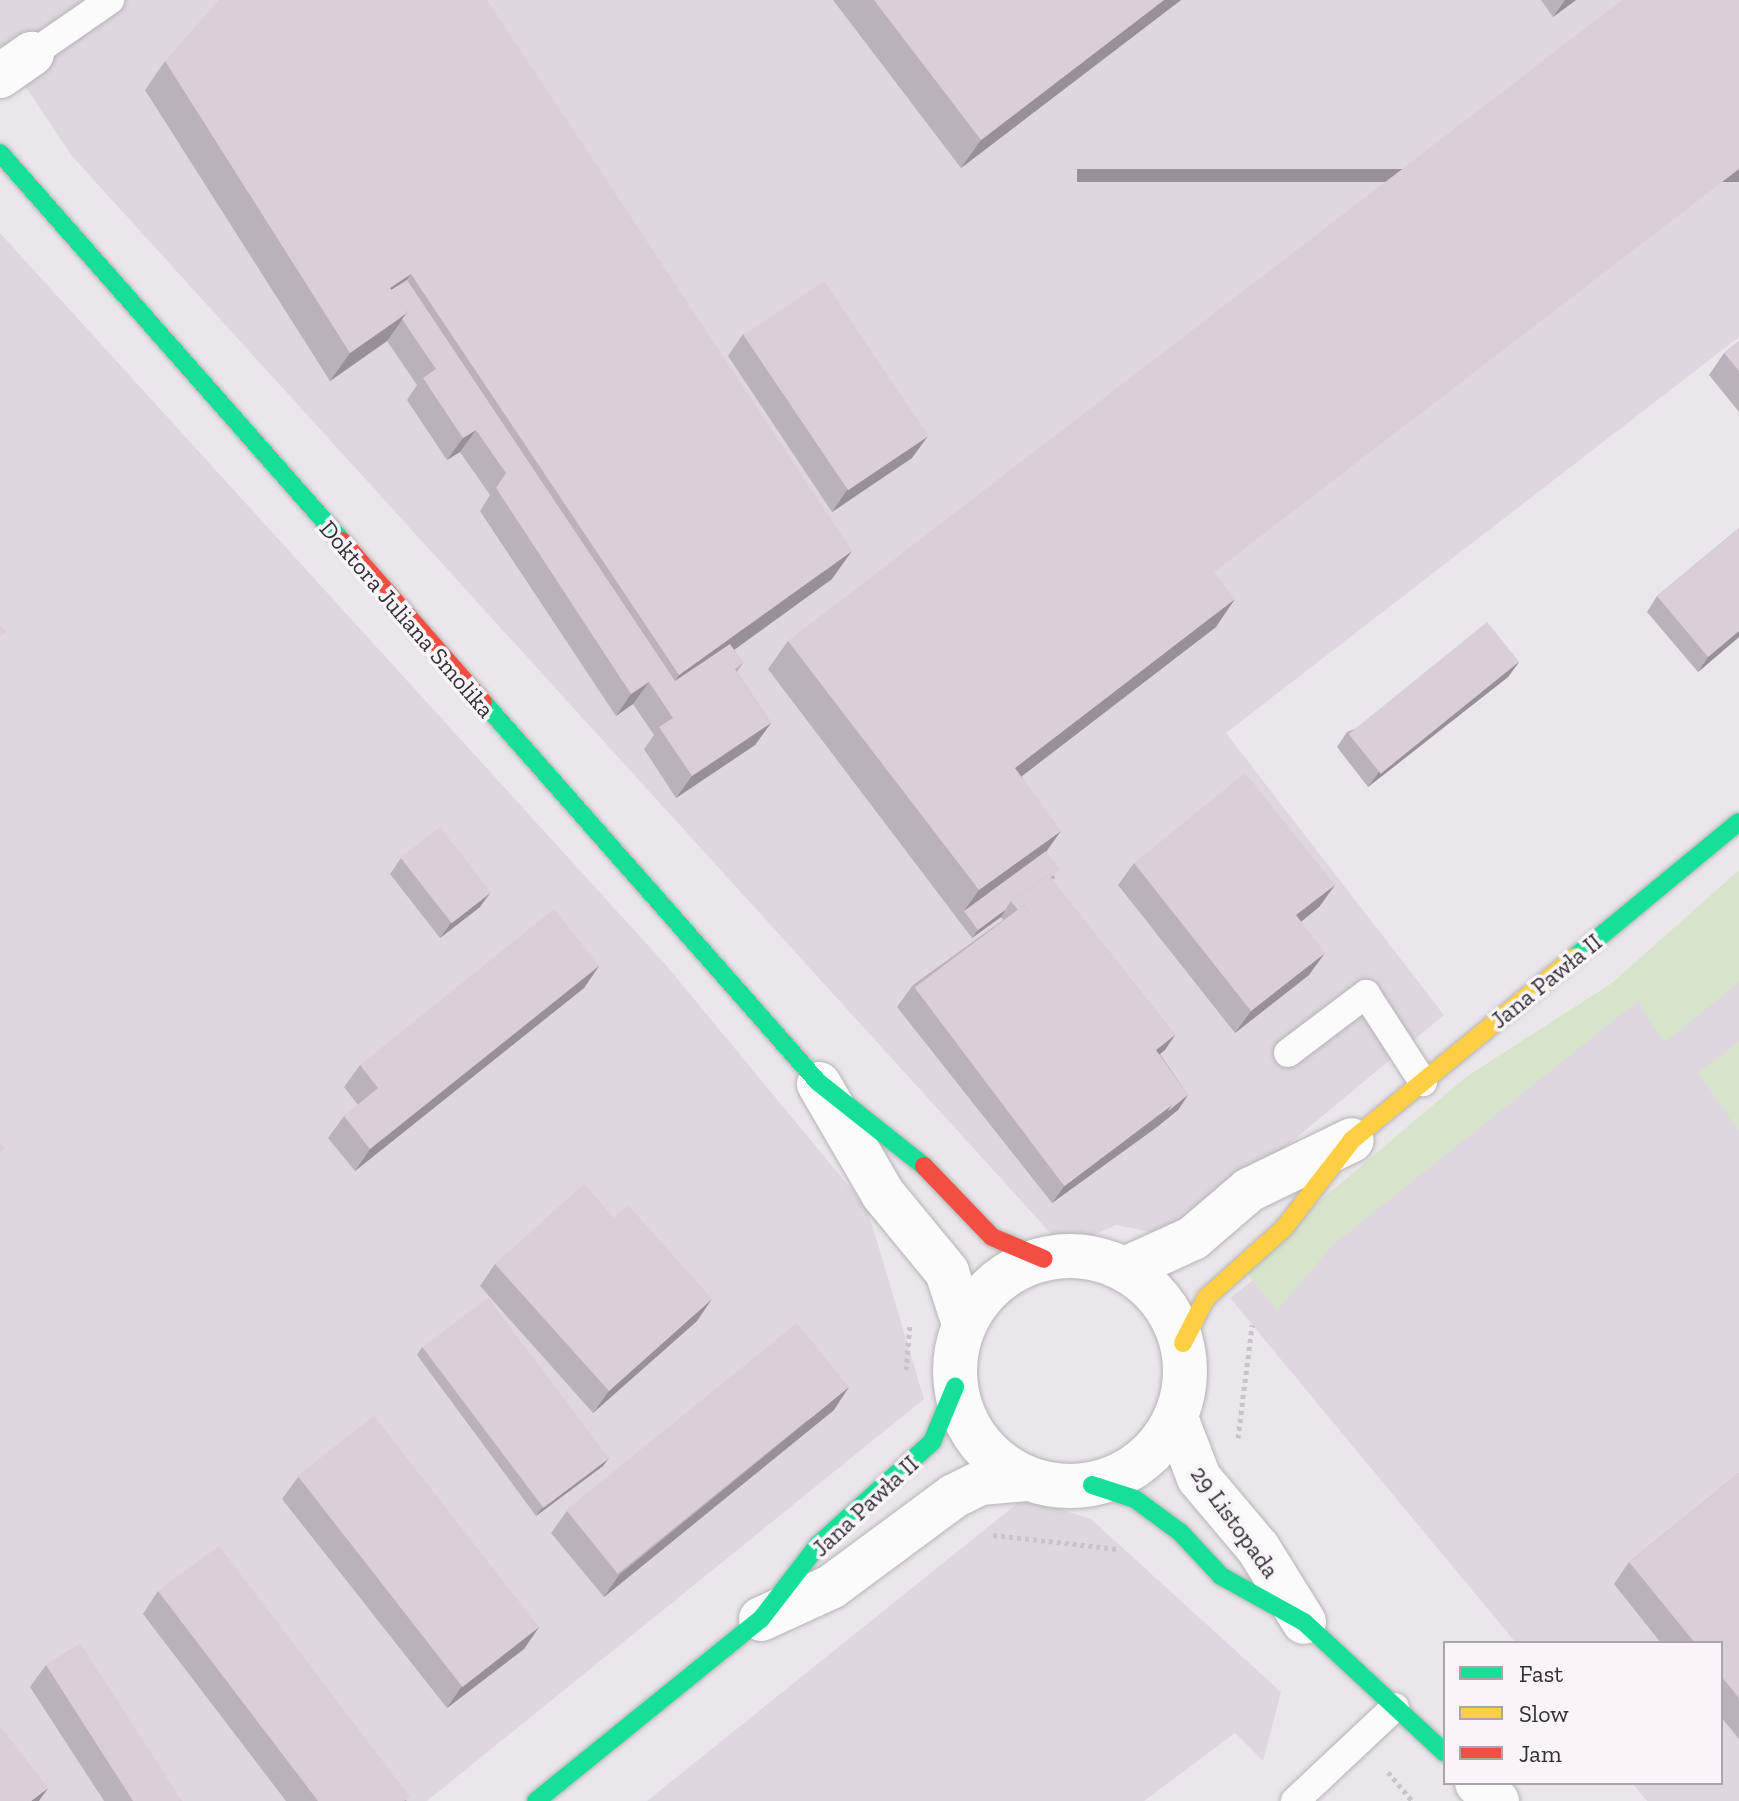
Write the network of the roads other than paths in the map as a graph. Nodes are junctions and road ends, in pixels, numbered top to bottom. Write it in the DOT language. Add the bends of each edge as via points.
graph roads {
  1 [pos="110,0"];
  2 [pos="16,65"];
  3 [pos="0,153"];
  4 [pos="1739,822"];
  5 [pos="1288,1053"];
  6 [pos="818,1082"];
  7 [pos="1423,1082"];
  8 [pos="1352,1140"];
  9 [pos="1044,1259"];
  10 [pos="1125,1269"];
  11 [pos="964,1324"];
  12 [pos="1183,1343"];
  13 [pos="955,1387"];
  14 [pos="1176,1418"];
  15 [pos="1026,1479"];
  16 [pos="1092,1485"];
  17 [pos="761,1619"];
  18 [pos="1304,1622"];
  19 [pos="1395,1707"];
  20 [pos="1443,1751"];
  21 [pos="1479,1785"];
  22 [pos="536,1801"];
  23 [pos="1295,1801"];
  24 [pos="1497,1801"];
  1 -- 2 [label="lane"];
  3 -- 6 [label="street, Doktora Juliana Smolika"];
  4 -- 7 [label="street, Jana Pawła II"];
  5 -- 7 [label="lane" via="1366,994"];
  6 -- 9 [label="street, Doktora Juliana Smolika" via="921,1163 992,1237"];
  6 -- 11 [label="street, Doktora Juliana Smolika" via="883,1194 947,1272"];
  7 -- 8 [label="street, Jana Pawła II"];
  8 -- 10 [label="street, Jana Pawła II" via="1249,1190 1193,1238"];
  8 -- 12 [label="street, Jana Pawła II" via="1284,1228 1206,1298"];
  9 -- 10 [label="street" via="1095,1258"];
  9 -- 11 [label="street" via="1004,1276 981,1297"];
  10 -- 12 [label="street" via="1158,1296"];
  11 -- 13 [label="street"];
  12 -- 14 [label="street" via="1186,1374"];
  13 -- 15 [label="street" via="975,1437 1007,1469"];
  13 -- 17 [label="street, Jana Pawła II" via="932,1442 818,1545"];
  14 -- 16 [label="street" via="1134,1469"];
  14 -- 18 [label="street, 29 Listopada" via="1199,1478 1258,1548"];
  15 -- 16 [label="street"];
  15 -- 17 [label="street, Jana Pawła II" via="981,1483 954,1496 831,1587"];
  16 -- 18 [label="street, 29 Listopada" via="1135,1499 1180,1532 1221,1576"];
  17 -- 22 [label="street, Jana Pawła II"];
  18 -- 19 [label="street, 29 Listopada"];
  19 -- 20 [label="street, 29 Listopada"];
  19 -- 23 [label="lane"];
  21 -- 24 [label="street"];
}
